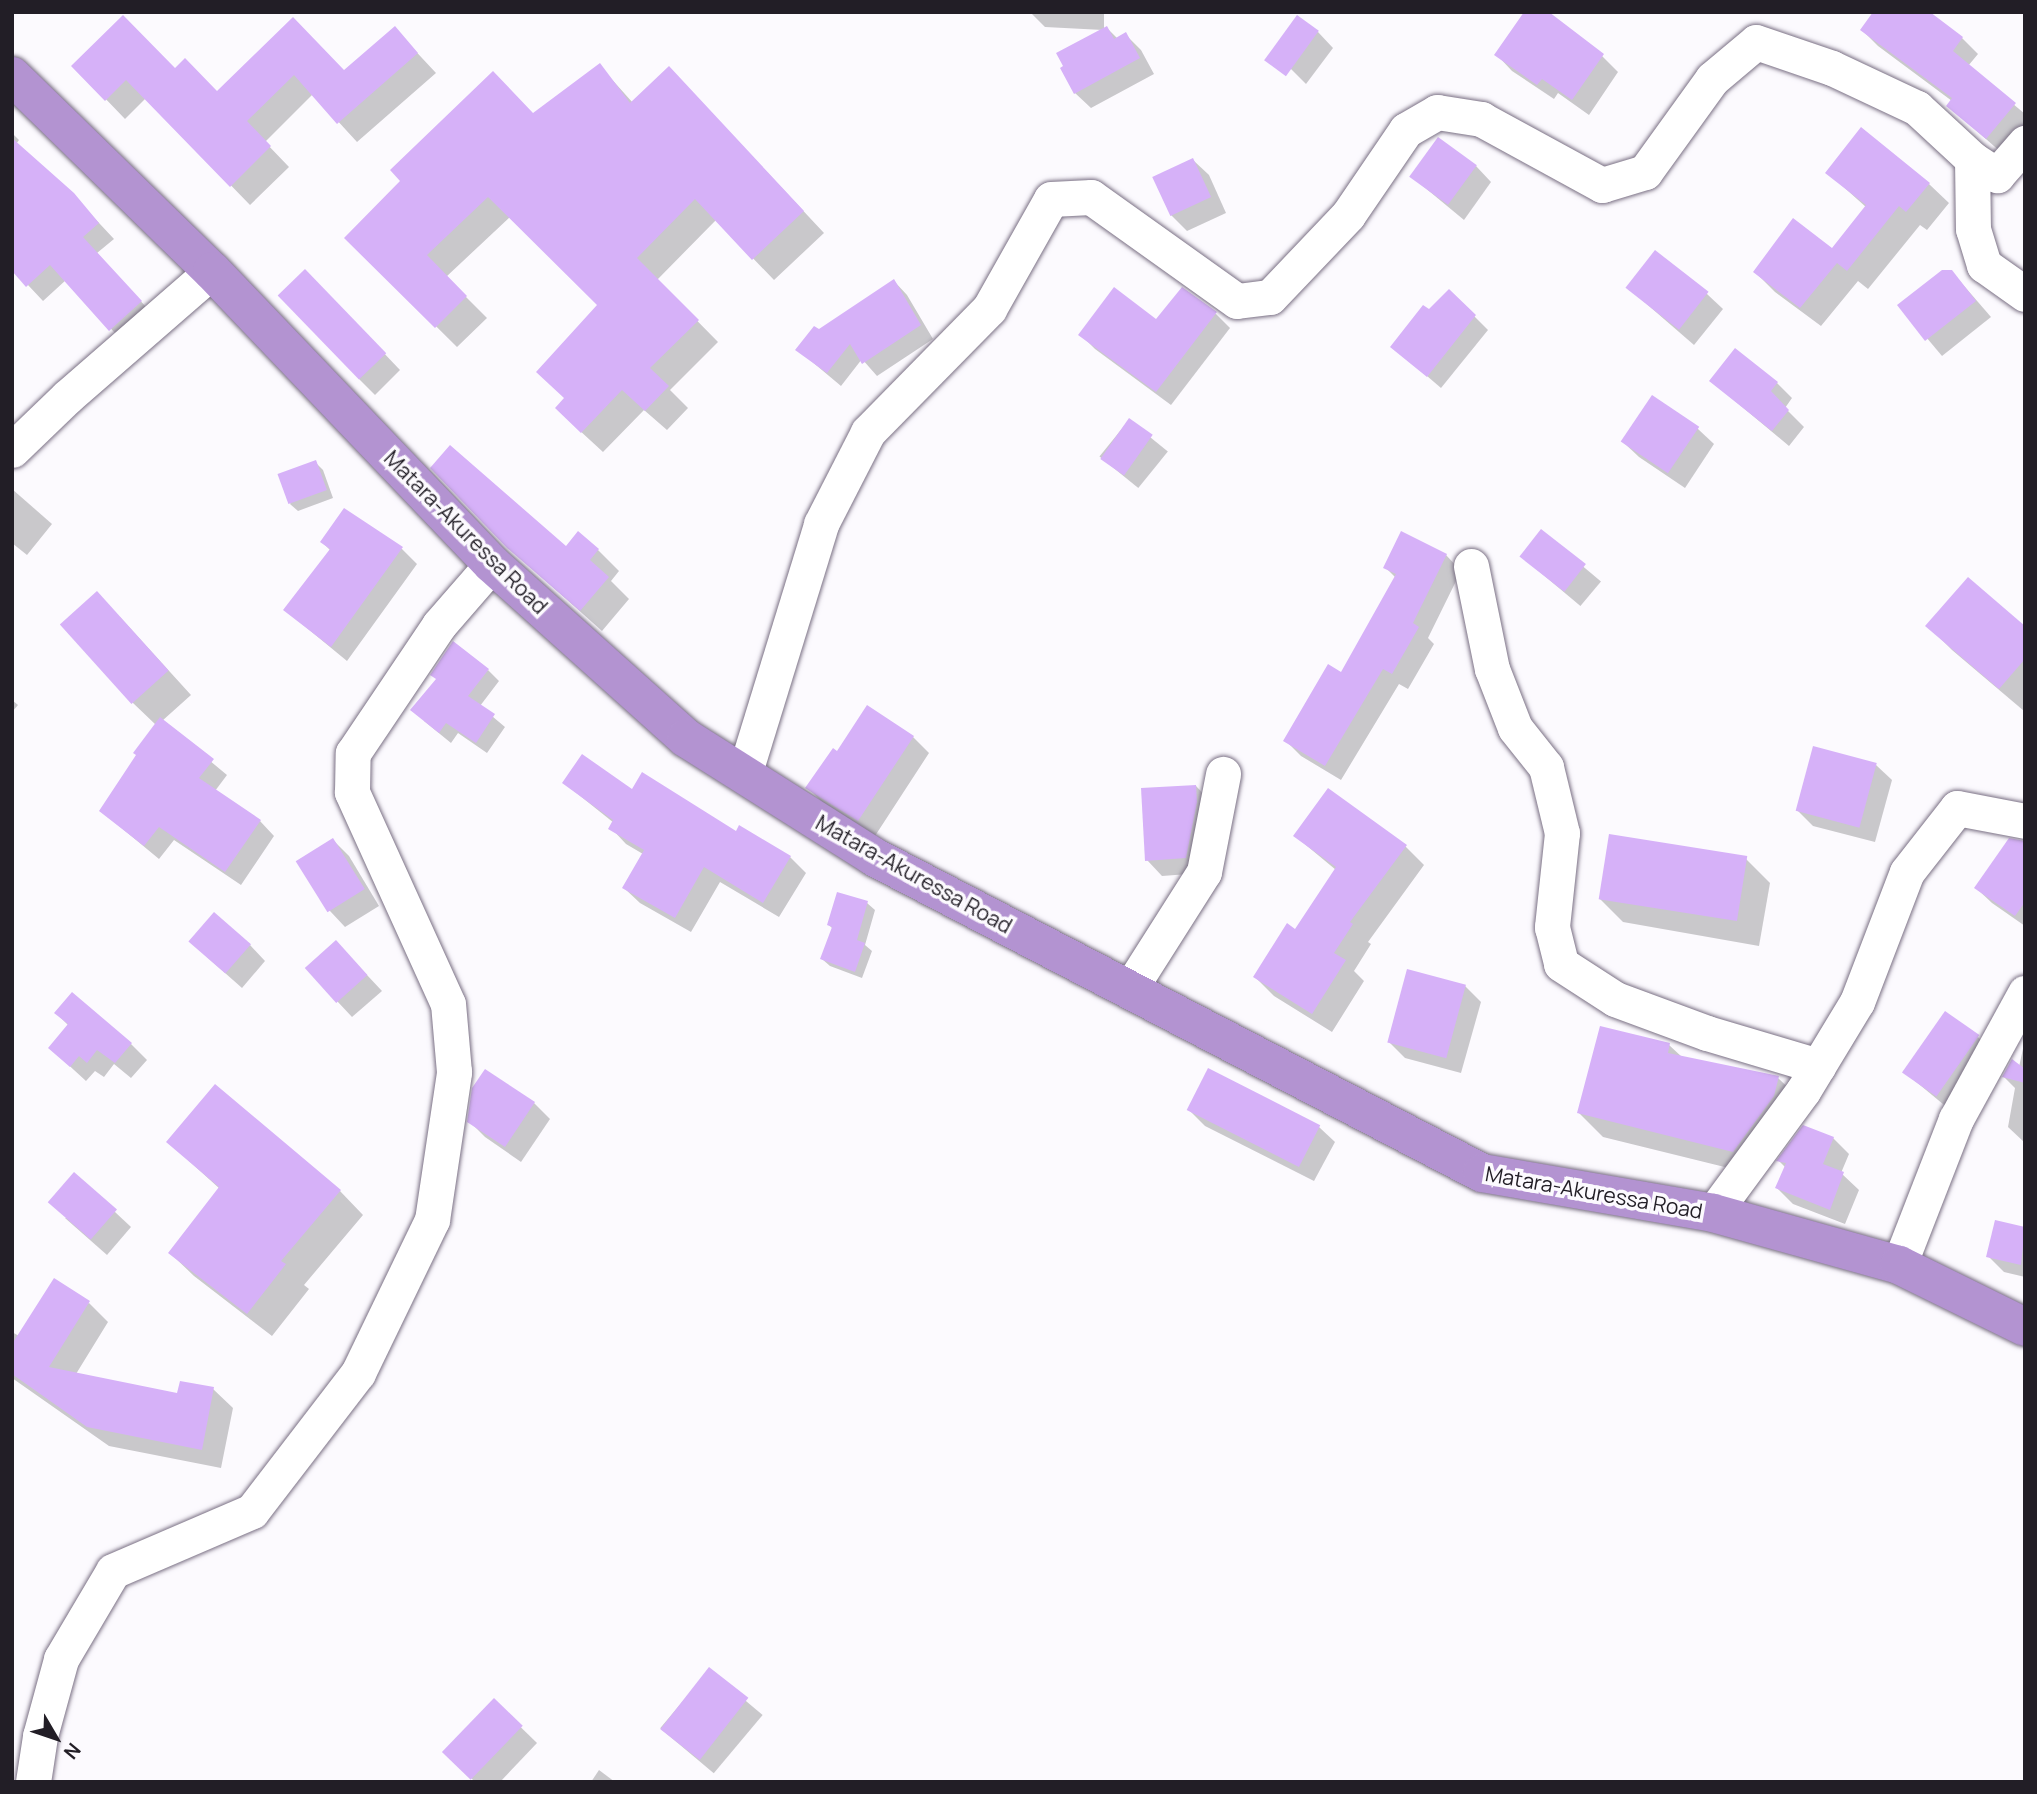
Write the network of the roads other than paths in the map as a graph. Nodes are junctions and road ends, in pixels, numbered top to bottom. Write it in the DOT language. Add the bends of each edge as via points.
graph roads {
  1 [pos="12,76"];
  2 [pos="2025,143"];
  3 [pos="1972,159"];
  4 [pos="212,271"];
  5 [pos="2025,294"];
  6 [pos="12,450"];
  7 [pos="492,564"];
  8 [pos="1471,566"];
  9 [pos="744,775"];
  10 [pos="1223,775"];
  11 [pos="2025,821"];
  12 [pos="1129,990"];
  13 [pos="2025,993"];
  14 [pos="1818,1066"];
  15 [pos="1713,1213"];
  16 [pos="1899,1265"];
  17 [pos="2025,1327"];
  18 [pos="33,1782"];
  1 -- 4 [label="highway, Matara-Akuressa Road"];
  2 -- 3 [label="street" via="1997,175"];
  3 -- 5 [label="street" via="1973,229 1984,265"];
  3 -- 9 [label="street" via="1917,108 1832,68 1756,42 1712,79 1645,172 1602,185 1481,119 1437,112 1406,130 1348,215 1270,297 1237,301 1091,197 1051,199 989,309 868,432 821,524"];
  4 -- 6 [label="street"];
  4 -- 7 [label="highway, Matara-Akuressa Road"];
  7 -- 9 [label="highway, Matara-Akuressa Road" via="686,738"];
  7 -- 18 [label="street" via="439,625 353,753 352,792 448,1004 454,1072 432,1220 358,1373 252,1511 113,1572 61,1659"];
  8 -- 14 [label="street" via="1492,669 1515,728 1546,767 1562,833 1552,927 1562,964 1615,999"];
  9 -- 12 [label="highway, Matara-Akuressa Road" via="874,857"];
  10 -- 12 [label="street" via="1204,872"];
  11 -- 14 [label="street" via="1956,808 1907,872 1857,1002"];
  12 -- 15 [label="highway, Matara-Akuressa Road" via="1482,1174"];
  13 -- 16 [label="street" via="1956,1119"];
  14 -- 15 [label="street"];
  15 -- 16 [label="highway, Matara-Akuressa Road"];
  16 -- 17 [label="highway, Matara-Akuressa Road"];
}
